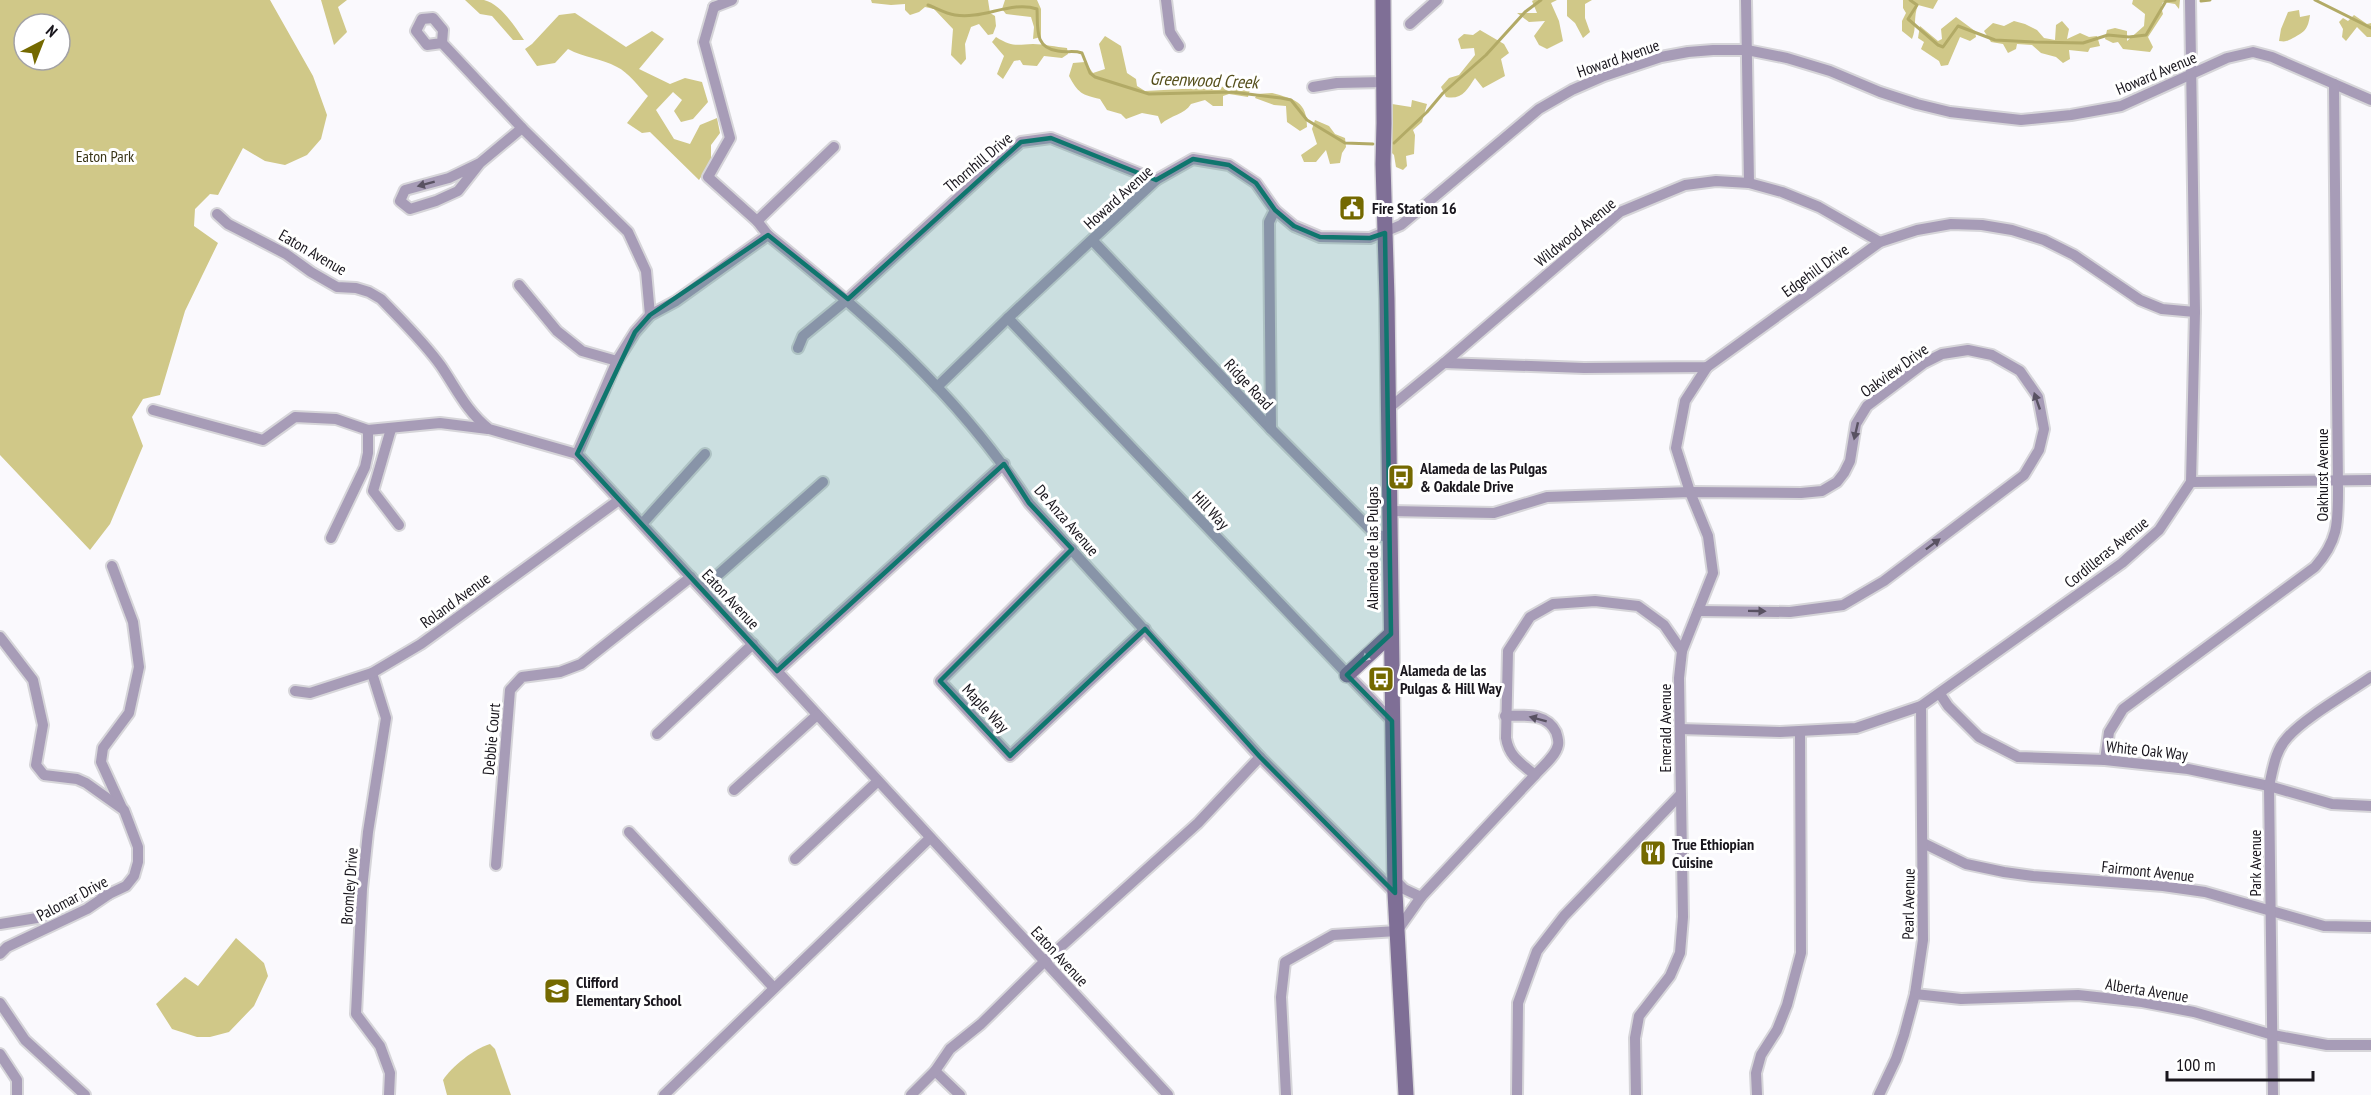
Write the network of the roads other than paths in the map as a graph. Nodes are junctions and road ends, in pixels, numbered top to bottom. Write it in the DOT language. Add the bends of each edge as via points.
graph roads {
  1 [pos="732,0"];
  2 [pos="1166,0"];
  3 [pos="1383,0"];
  4 [pos="1437,0"];
  5 [pos="1746,0"];
  6 [pos="2190,0"];
  7 [pos="710,4"];
  8 [pos="1410,24"];
  9 [pos="442,43"];
  10 [pos="1179,46"];
  11 [pos="1747,50"];
  12 [pos="2191,76"];
  13 [pos="1384,82"];
  14 [pos="2334,84"];
  15 [pos="1313,87"];
  16 [pos="2371,100"];
  17 [pos="522,128"];
  18 [pos="834,147"];
  19 [pos="480,163"];
  20 [pos="1155,180"];
  21 [pos="1749,183"];
  22 [pos="1275,210"];
  23 [pos="217,214"];
  24 [pos="758,221"];
  25 [pos="1385,233"];
  26 [pos="768,235"];
  27 [pos="1093,241"];
  28 [pos="1880,242"];
  29 [pos="519,285"];
  30 [pos="848,299"];
  31 [pos="2194,312"];
  32 [pos="650,315"];
  33 [pos="1008,318"];
  34 [pos="798,348"];
  35 [pos="617,361"];
  36 [pos="1444,363"];
  37 [pos="1707,367"];
  38 [pos="937,387"];
  39 [pos="1389,408"];
  40 [pos="153,410"];
  41 [pos="391,429"];
  42 [pos="489,429"];
  43 [pos="1271,429"];
  44 [pos="368,430"];
  45 [pos="578,454"];
  46 [pos="705,454"];
  47 [pos="1004,464"];
  48 [pos="2371,480"];
  49 [pos="2337,481"];
  50 [pos="824,482"];
  51 [pos="2190,482"];
  52 [pos="1690,492"];
  53 [pos="619,500"];
  54 [pos="1390,511"];
  55 [pos="642,524"];
  56 [pos="399,525"];
  57 [pos="1389,537"];
  58 [pos="331,538"];
  59 [pos="1072,549"];
  60 [pos="112,566"];
  61 [pos="691,577"];
  62 [pos="702,589"];
  63 [pos="1698,610"];
  64 [pos="1145,629"];
  65 [pos="1391,634"];
  66 [pos="0,637"];
  67 [pos="753,644"];
  68 [pos="1682,651"];
  69 [pos="777,671"];
  70 [pos="372,672"];
  71 [pos="1347,675"];
  72 [pos="2371,677"];
  73 [pos="295,691"];
  74 [pos="1940,694"];
  75 [pos="1921,706"];
  76 [pos="817,715"];
  77 [pos="1505,716"];
  78 [pos="1392,721"];
  79 [pos="1680,729"];
  80 [pos="1800,732"];
  81 [pos="657,734"];
  82 [pos="1260,757"];
  83 [pos="2105,760"];
  84 [pos="1535,775"];
  85 [pos="878,781"];
  86 [pos="2269,786"];
  87 [pos="734,789"];
  88 [pos="1680,795"];
  89 [pos="2371,806"];
  90 [pos="124,810"];
  91 [pos="629,832"];
  92 [pos="930,838"];
  93 [pos="1923,843"];
  94 [pos="795,860"];
  95 [pos="496,865"];
  96 [pos="1395,886"];
  97 [pos="110,894"];
  98 [pos="1421,897"];
  99 [pos="2270,911"];
  100 [pos="0,924"];
  101 [pos="2371,927"];
  102 [pos="1397,931"];
  103 [pos="0,954"];
  104 [pos="1045,961"];
  105 [pos="774,988"];
  106 [pos="1915,994"];
  107 [pos="0,1003"];
  108 [pos="2273,1035"];
  109 [pos="2371,1045"];
  110 [pos="0,1054"];
  111 [pos="935,1071"];
  112 [pos="17,1095"];
  113 [pos="85,1095"];
  114 [pos="389,1095"];
  115 [pos="664,1095"];
  116 [pos="911,1095"];
  117 [pos="960,1095"];
  118 [pos="1168,1095"];
  119 [pos="1286,1095"];
  120 [pos="1406,1095"];
  121 [pos="1517,1095"];
  122 [pos="1636,1095"];
  123 [pos="1757,1095"];
  124 [pos="1879,1095"];
  125 [pos="2273,1095"];
  1 -- 7 [label="street"];
  2 -- 10 [label="street" via="1170,32"];
  3 -- 13 [label="main road, Alameda de las Pulgas"];
  4 -- 8 [label="street"];
  5 -- 11 [label="street"];
  6 -- 12 [label="street"];
  7 -- 24 [label="street, De Anza Avenue" via="704,42 730,138 708,177"];
  9 -- 17 [label="street"];
  11 -- 12 [label="street, Howard Avenue" via="1808,64 1880,92 1939,109 2021,120 2121,106"];
  11 -- 21 [label="street"];
  11 -- 25 [label="street, Howard Avenue" via="1661,57 1572,90 1539,109 1401,225"];
  12 -- 14 [label="street, Howard Avenue" via="2227,58 2253,52"];
  12 -- 31 [label="street"];
  13 -- 15 [label="street" via="1337,82"];
  13 -- 25 [label="main road, Alameda de las Pulgas"];
  14 -- 16 [label="street, Howard Avenue"];
  14 -- 49 [label="street, Oakhurst Avenue"];
  17 -- 19 [label="street"];
  17 -- 32 [label="street" via="628,232 646,272"];
  18 -- 24 [label="street"];
  19 -- 19 [label="street, one-way" via="449,178 405,190 400,201 410,209 458,191"];
  20 -- 22 [label="street, Howard Avenue" via="1193,159 1229,165 1256,183"];
  20 -- 27 [label="street, Howard Avenue"];
  20 -- 30 [label="street, Thornhill Drive" via="1051,138 1021,142"];
  21 -- 28 [label="street, Wildwood Avenue" via="1819,207"];
  21 -- 36 [label="street, Wildwood Avenue" via="1685,185 1620,212"];
  22 -- 25 [label="street, Howard Avenue" via="1294,226 1320,237 1370,238"];
  22 -- 43 [label="street" via="1269,222"];
  23 -- 42 [label="street, Eaton Avenue" via="329,282 381,299 440,365 477,420"];
  24 -- 26 [label="street, De Anza Avenue"];
  25 -- 39 [label="main road, Alameda de las Pulgas"];
  26 -- 30 [label="street, De Anza Avenue"];
  26 -- 32 [label="street" via="676,302"];
  27 -- 33 [label="street, Howard Avenue"];
  27 -- 43 [label="street, Ridge Road"];
  28 -- 31 [label="street, Edgehill Drive" via="1951,224 2012,230 2074,255 2140,300 2162,309"];
  28 -- 37 [label="street, Edgehill Drive"];
  29 -- 35 [label="street" via="557,331 582,351"];
  30 -- 34 [label="street, Thornhill Drive" via="803,336"];
  30 -- 38 [label="street, De Anza Avenue"];
  31 -- 51 [label="street"];
  32 -- 35 [label="street"];
  33 -- 38 [label="street, Howard Avenue"];
  33 -- 71 [label="street, Hill Way"];
  35 -- 45 [label="street"];
  36 -- 37 [label="street"];
  36 -- 39 [label="street, Wildwood Avenue"];
  37 -- 52 [label="street, Emerald Avenue" via="1685,400 1676,448"];
  38 -- 47 [label="street, De Anza Avenue"];
  39 -- 54 [label="main road, Alameda de las Pulgas"];
  40 -- 44 [label="street" via="263,440 295,417 336,419"];
  41 -- 42 [label="street" via="440,423"];
  41 -- 44 [label="street"];
  41 -- 56 [label="street" via="373,491"];
  42 -- 45 [label="street, Eaton Avenue"];
  43 -- 57 [label="street, Ridge Road" via="1376,536"];
  44 -- 58 [label="street" via="364,467"];
  45 -- 53 [label="street, Eaton Avenue"];
  46 -- 55 [label="street"];
  47 -- 59 [label="street, De Anza Avenue" via="1029,503"];
  47 -- 69 [label="street"];
  48 -- 49 [label="street"];
  49 -- 51 [label="street"];
  49 -- 83 [label="street, Oakhurst Avenue" via="2338,525 2326,554 2315,567 2122,709 2109,732"];
  50 -- 62 [label="street"];
  51 -- 74 [label="street, Cordilleras Avenue" via="2160,530 2122,563"];
  52 -- 54 [label="street, Oakview Drive" via="1547,497 1494,513"];
  52 -- 63 [label="street, Emerald Avenue" via="1708,536 1713,573"];
  63 -- 52 [label="street, Oakview Drive, one-way" via="1790,612 1842,605 1884,580 2024,476 2039,450 2044,429 2037,398 2020,371 1992,355 1968,350 1942,354 1867,406 1856,424 1844,473 1822,491"];
  53 -- 55 [label="street, Eaton Avenue"];
  53 -- 70 [label="street, Roland Avenue" via="421,644"];
  54 -- 57 [label="main road, Alameda de las Pulgas"];
  55 -- 61 [label="street, Eaton Avenue"];
  57 -- 65 [label="main road, Alameda de las Pulgas"];
  59 -- 64 [label="street, De Anza Avenue"];
  59 -- 64 [label="street, Maple Way" via="940,681 1010,756"];
  60 -- 90 [label="street, Palomar Drive" via="133,622 139,667 129,713 103,748 101,762"];
  61 -- 62 [label="street, Eaton Avenue"];
  61 -- 95 [label="street, Debbie Court" via="581,663 560,672 522,677 510,690"];
  62 -- 67 [label="street, Eaton Avenue"];
  63 -- 68 [label="street, Emerald Avenue"];
  64 -- 82 [label="street, De Anza Avenue"];
  65 -- 71 [label="main road, one-way"];
  65 -- 78 [label="main road, Alameda de las Pulgas"];
  66 -- 90 [label="street" via="33,680 43,725 36,765 40,771 86,783"];
  67 -- 69 [label="street, Eaton Avenue"];
  67 -- 81 [label="street"];
  68 -- 77 [label="street" via="1664,625 1638,606 1595,601 1553,604 1530,617 1508,651"];
  68 -- 79 [label="street, Emerald Avenue"];
  69 -- 76 [label="street, Eaton Avenue"];
  70 -- 73 [label="street, Roland Avenue" via="310,693"];
  70 -- 114 [label="street, Bromley Drive" via="386,718 362,889 357,1014 380,1046 390,1073"];
  71 -- 78 [label="street, Hill Way"];
  72 -- 86 [label="street, Park Avenue" via="2286,738 2276,756"];
  74 -- 75 [label="street, Cordilleras Avenue"];
  74 -- 83 [label="street, White Oak Way" via="1979,737 2018,757"];
  75 -- 80 [label="street, Cordilleras Avenue" via="1856,728"];
  75 -- 93 [label="street, Pearl Avenue"];
  76 -- 85 [label="street, Eaton Avenue"];
  76 -- 87 [label="street"];
  77 -- 84 [label="street" via="1508,750"];
  84 -- 77 [label="street, one-way" via="1554,753 1557,735 1552,726 1537,716"];
  78 -- 96 [label="main road, Alameda de las Pulgas"];
  79 -- 80 [label="street, Cordilleras Avenue"];
  79 -- 88 [label="street, Emerald Avenue"];
  80 -- 123 [label="street" via="1801,953 1787,1005 1761,1055 1756,1073"];
  82 -- 96 [label="street, De Anza Avenue"];
  82 -- 104 [label="street" via="1198,823"];
  83 -- 86 [label="street, White Oak Way" via="2188,769"];
  84 -- 98 [label="street"];
  85 -- 92 [label="street, Eaton Avenue"];
  85 -- 94 [label="street"];
  86 -- 89 [label="street, White Oak Way" via="2332,804"];
  86 -- 99 [label="street, Park Avenue"];
  88 -- 121 [label="street" via="1563,916 1537,951 1518,1003"];
  88 -- 122 [label="street, Emerald Avenue" via="1680,953 1670,976 1639,1016 1635,1038"];
  90 -- 97 [label="street, Palomar Drive" via="138,847 138,862 126,886"];
  91 -- 105 [label="street"];
  92 -- 104 [label="street, Eaton Avenue"];
  92 -- 105 [label="street"];
  93 -- 99 [label="street, Fairmont Avenue" via="1966,864 2004,872 2194,891"];
  93 -- 106 [label="street, Pearl Avenue" via="1923,940"];
  96 -- 98 [label="street, De Anza Avenue"];
  96 -- 102 [label="main road, Alameda de las Pulgas"];
  97 -- 100 [label="street" via="88,891 43,917"];
  97 -- 103 [label="street, Palomar Drive"];
  98 -- 102 [label="street"];
  99 -- 101 [label="street, Fairmont Avenue" via="2324,926"];
  99 -- 108 [label="street, Park Avenue"];
  102 -- 119 [label="street" via="1333,935 1285,962 1281,997"];
  102 -- 120 [label="main road, Alameda de las Pulgas"];
  104 -- 111 [label="street" via="950,1049"];
  104 -- 118 [label="street, Eaton Avenue"];
  105 -- 115 [label="street"];
  106 -- 108 [label="street, Alberta Avenue" via="1960,999 2078,995 2142,1002 2194,1012"];
  106 -- 124 [label="street, Pearl Avenue" via="1896,1059"];
  107 -- 113 [label="street" via="25,1040"];
  108 -- 109 [label="street, Alberta Avenue" via="2327,1045"];
  108 -- 125 [label="street, Park Avenue"];
  110 -- 112 [label="street" via="16,1080"];
  111 -- 116 [label="street"];
  111 -- 117 [label="street"];
}
